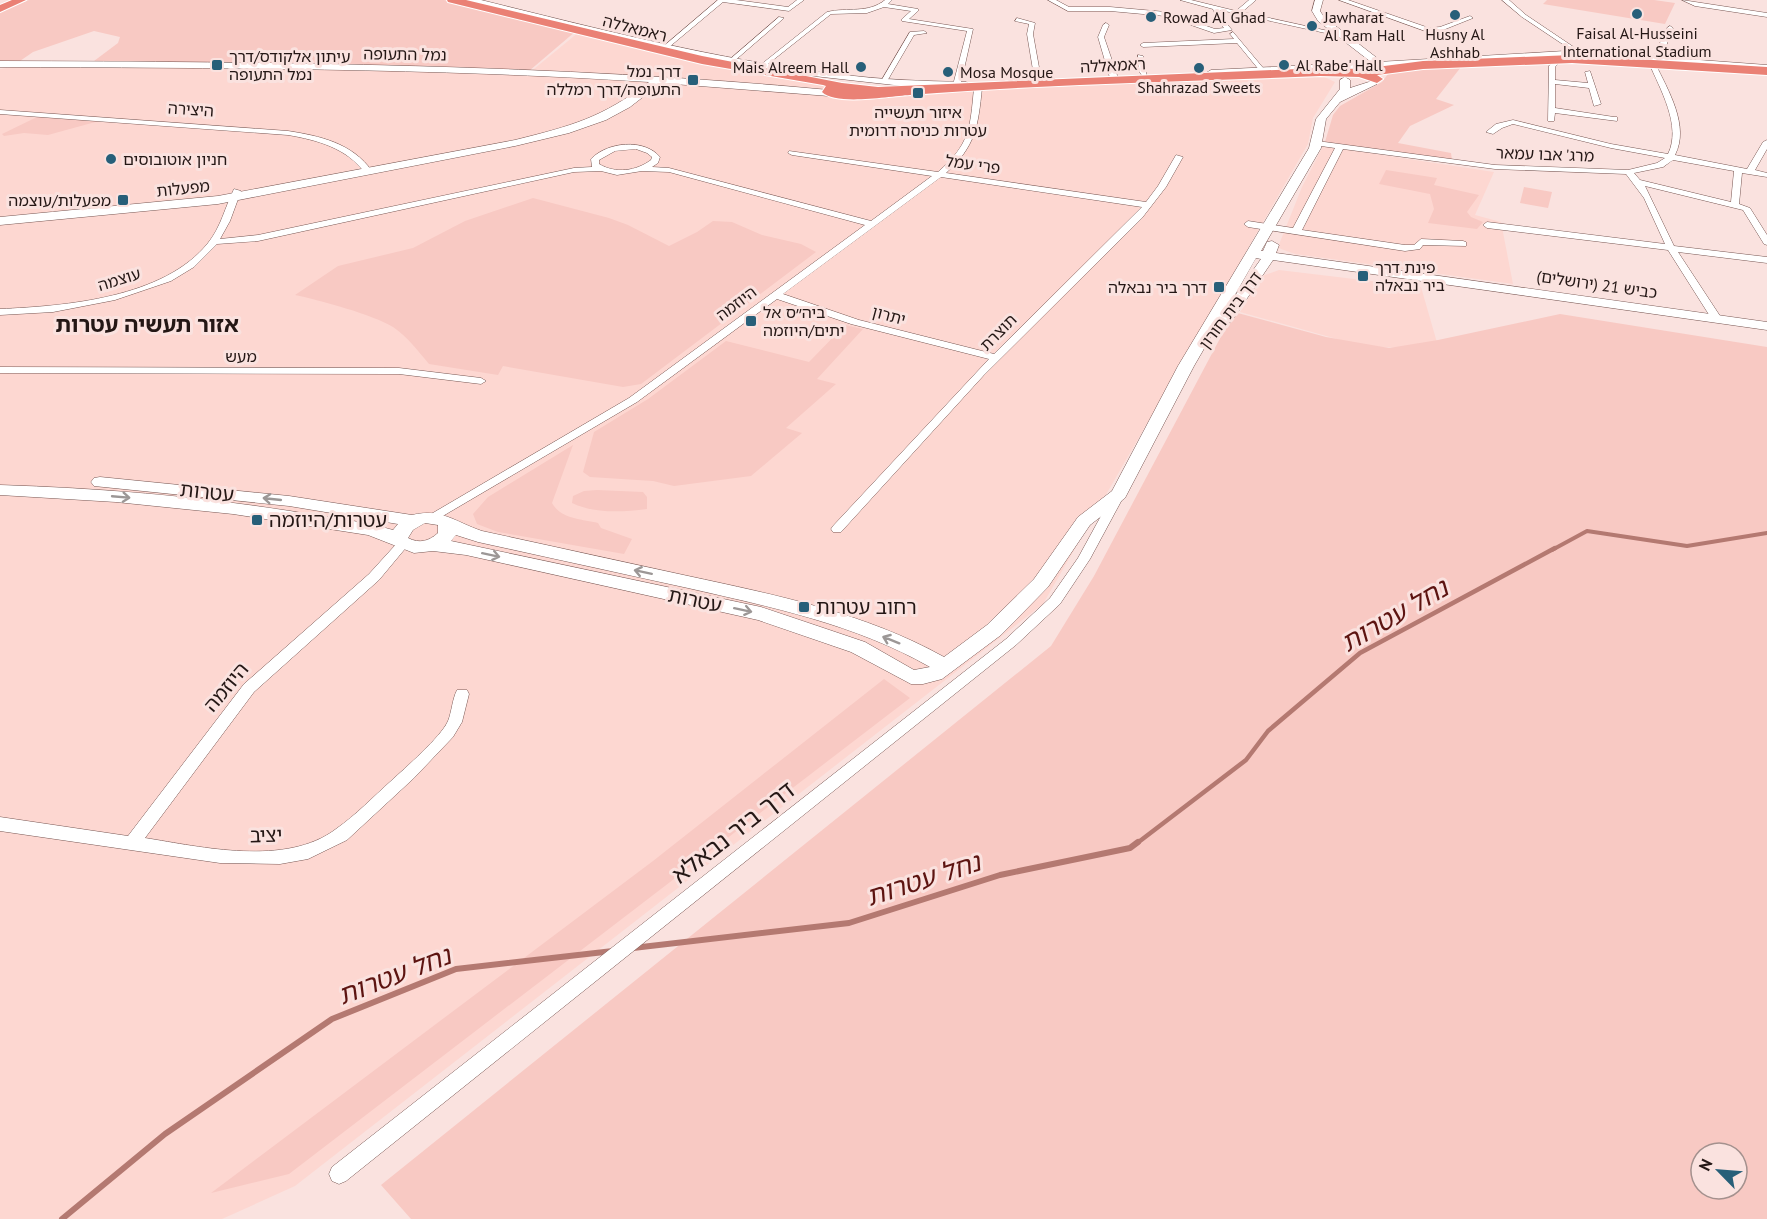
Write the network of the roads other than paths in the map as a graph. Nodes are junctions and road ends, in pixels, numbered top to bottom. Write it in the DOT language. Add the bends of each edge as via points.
graph roads {
  1 [pos="14,0"];
  2 [pos="21,0"];
  3 [pos="452,0"];
  4 [pos="470,0"];
  5 [pos="722,0"];
  6 [pos="801,0"];
  7 [pos="1051,0"];
  8 [pos="1188,0"];
  9 [pos="1253,0"];
  10 [pos="1319,0"];
  11 [pos="1342,0"];
  12 [pos="1505,0"];
  13 [pos="1685,0"];
  14 [pos="886,2"];
  15 [pos="0,7"];
  16 [pos="1216,9"];
  17 [pos="1238,12"];
  18 [pos="1767,15"];
  19 [pos="781,18"];
  20 [pos="1470,18"];
  21 [pos="1017,20"];
  22 [pos="1106,25"];
  23 [pos="1670,28"];
  24 [pos="1229,30"];
  25 [pos="924,33"];
  26 [pos="1339,34"];
  27 [pos="1238,41"];
  28 [pos="1353,44"];
  29 [pos="1143,45"];
  30 [pos="666,47"];
  31 [pos="1581,54"];
  32 [pos="1140,56"];
  33 [pos="1560,59"];
  34 [pos="1653,61"];
  35 [pos="730,62"];
  36 [pos="1375,62"];
  37 [pos="0,64"];
  38 [pos="1406,65"];
  39 [pos="761,67"];
  40 [pos="1330,67"];
  41 [pos="1767,67"];
  42 [pos="1262,70"];
  43 [pos="1353,71"];
  44 [pos="1767,71"];
  45 [pos="1588,72"];
  46 [pos="1145,76"];
  47 [pos="1114,78"];
  48 [pos="655,79"];
  49 [pos="883,81"];
  50 [pos="1375,81"];
  51 [pos="1039,82"];
  52 [pos="1552,82"];
  53 [pos="810,85"];
  54 [pos="957,85"];
  55 [pos="1592,86"];
  56 [pos="978,88"];
  57 [pos="921,90"];
  58 [pos="1331,104"];
  59 [pos="1597,104"];
  60 [pos="1551,110"];
  61 [pos="0,112"];
  62 [pos="1614,118"];
  63 [pos="1551,119"];
  64 [pos="1490,132"];
  65 [pos="1317,143"];
  66 [pos="1340,147"];
  67 [pos="1765,147"];
  68 [pos="792,153"];
  69 [pos="1672,156"];
  70 [pos="1179,157"];
  71 [pos="594,161"];
  72 [pos="655,161"];
  73 [pos="362,165"];
  74 [pos="601,169"];
  75 [pos="643,169"];
  76 [pos="1738,169"];
  77 [pos="574,170"];
  78 [pos="669,170"];
  79 [pos="1750,171"];
  80 [pos="1628,172"];
  81 [pos="940,174"];
  82 [pos="1767,175"];
  83 [pos="1639,182"];
  84 [pos="231,195"];
  85 [pos="191,204"];
  86 [pos="1735,204"];
  87 [pos="1149,205"];
  88 [pos="0,215"];
  89 [pos="222,219"];
  90 [pos="0,221"];
  91 [pos="872,224"];
  92 [pos="1248,224"];
  93 [pos="1274,224"];
  94 [pos="1487,225"];
  95 [pos="1296,232"];
  96 [pos="214,242"];
  97 [pos="1767,242"];
  98 [pos="1463,244"];
  99 [pos="1671,248"];
  100 [pos="1269,253"];
  101 [pos="1252,254"];
  102 [pos="1767,260"];
  103 [pos="1301,261"];
  104 [pos="1258,273"];
  105 [pos="776,295"];
  106 [pos="0,312"];
  107 [pos="1717,319"];
  108 [pos="1767,326"];
  109 [pos="996,357"];
  110 [pos="1186,366"];
  111 [pos="0,370"];
  112 [pos="481,381"];
  113 [pos="0,477"];
  114 [pos="0,490"];
  115 [pos="1119,494"];
  116 [pos="413,521"];
  117 [pos="442,522"];
  118 [pos="837,529"];
  119 [pos="414,544"];
  120 [pos="944,666"];
  121 [pos="462,693"];
  122 [pos="0,824"];
  123 [pos="131,844"];
  124 [pos="339,1173"];
  1 -- 15 [label="highway"];
  2 -- 15 [label="highway"];
  3 -- 53 [label="highway, ראמאללה"];
  4 -- 30 [label="street"];
  5 -- 6 [label="street" via="789,9"];
  5 -- 30 [label="street"];
  7 -- 24 [label="street" via="1068,9 1166,14 1215,31"];
  8 -- 16 [label="street"];
  9 -- 17 [label="street"];
  10 -- 26 [label="street" via="1316,11"];
  11 -- 20 [label="street" via="1428,30"];
  12 -- 31 [label="street"];
  13 -- 18 [label="street"];
  14 -- 39 [label="street" via="871,13 829,13"];
  14 -- 54 [label="street" via="916,10 904,20 971,30"];
  16 -- 17 [label="street"];
  16 -- 24 [label="street"];
  17 -- 26 [label="street"];
  19 -- 35 [label="street"];
  21 -- 51 [label="street" via="1032,23 1030,34"];
  22 -- 47 [label="street" via="1101,37"];
  23 -- 34 [label="street"];
  24 -- 27 [label="street"];
  25 -- 49 [label="street" via="912,33"];
  26 -- 28 [label="street"];
  27 -- 29 [label="street"];
  27 -- 42 [label="street"];
  28 -- 36 [label="street"];
  28 -- 43 [label="street"];
  30 -- 35 [label="street"];
  31 -- 34 [label="street"];
  31 -- 38 [label="street"];
  32 -- 46 [label="street"];
  33 -- 34 [label="highway, ראמאללה"];
  33 -- 38 [label="highway, ראמאללה"];
  33 -- 52 [label="street" via="1552,66"];
  34 -- 41 [label="street"];
  34 -- 44 [label="highway, ראמאללה"];
  34 -- 69 [label="street" via="1673,116 1676,144"];
  35 -- 39 [label="street"];
  36 -- 38 [label="street"];
  36 -- 40 [label="street"];
  36 -- 43 [label="street"];
  37 -- 48 [label="street, נמל התעופה" via="562,73"];
  38 -- 43 [label="highway, ראמאללה"];
  38 -- 50 [label="highway, ראמאללה" via="1387,70"];
  39 -- 49 [label="street"];
  40 -- 42 [label="street"];
  40 -- 43 [label="street"];
  42 -- 46 [label="street"];
  43 -- 50 [label="highway" via="1355,84"];
  43 -- 56 [label="highway, ראמאללה"];
  43 -- 58 [label="street, דרך בית חורון" via="1345,89"];
  45 -- 55 [label="street"];
  46 -- 47 [label="street"];
  47 -- 51 [label="street"];
  48 -- 53 [label="street, נמל התעופה"];
  48 -- 73 [label="street" via="616,111 566,130 515,143"];
  49 -- 54 [label="street"];
  50 -- 58 [label="street"];
  51 -- 54 [label="street"];
  52 -- 55 [label="street"];
  52 -- 60 [label="street"];
  53 -- 57 [label="highway"];
  53 -- 57 [label="highway, ראמאללה" via="827,83 839,91"];
  55 -- 59 [label="street"];
  56 -- 57 [label="highway, ראמאללה"];
  56 -- 81 [label="street, היוזמה" via="970,141"];
  58 -- 65 [label="street, דרך בית חורון" via="1321,119"];
  60 -- 62 [label="street"];
  60 -- 63 [label="street"];
  61 -- 73 [label="street, היצירה" via="270,130 321,141"];
  64 -- 69 [label="street" via="1513,122"];
  65 -- 66 [label="street, מרג' אבו עמאר"];
  65 -- 93 [label="street, דרך בית חורון"];
  66 -- 80 [label="street, מרג' אבו עמאר" via="1495,167"];
  66 -- 95 [label="street"];
  67 -- 79 [label="street"];
  68 -- 81 [label="street, פרי עמל"];
  69 -- 76 [label="street"];
  69 -- 80 [label="street, מרג' אבו עמאר" via="1660,165"];
  70 -- 87 [label="street, תוצרת"];
  71 -- 72 [label="street" via="604,152 630,147 653,152"];
  71 -- 74 [label="street"];
  71 -- 77 [label="street"];
  72 -- 75 [label="street"];
  72 -- 78 [label="street"];
  73 -- 84 [label="street, מפעלות"];
  73 -- 84 [label="street, מפעלות"];
  74 -- 75 [label="street"];
  74 -- 77 [label="street"];
  75 -- 78 [label="street"];
  76 -- 79 [label="street"];
  76 -- 86 [label="street"];
  77 -- 96 [label="street" via="275,234"];
  78 -- 91 [label="street"];
  79 -- 82 [label="street"];
  80 -- 83 [label="street"];
  81 -- 87 [label="street, פרי עמל"];
  81 -- 91 [label="street, היוזמה"];
  83 -- 86 [label="street"];
  83 -- 99 [label="street"];
  84 -- 85 [label="street, מפעלות"];
  84 -- 88 [label="street, מפעלות"];
  84 -- 89 [label="street, עוצמה"];
  85 -- 89 [label="street" via="211,207"];
  85 -- 90 [label="street, מפעלות"];
  86 -- 97 [label="street" via="1746,208"];
  87 -- 109 [label="street, תוצרת"];
  89 -- 96 [label="street, עוצמה"];
  91 -- 105 [label="street, היוזמה"];
  92 -- 93 [label="street"];
  93 -- 95 [label="street"];
  93 -- 100 [label="street, דרך בית חורון"];
  93 -- 101 [label="street, דרך בית חורון"];
  94 -- 99 [label="street"];
  95 -- 98 [label="street" via="1405,248 1417,247 1421,242"];
  96 -- 106 [label="street, עוצמה" via="186,268 134,292 63,308"];
  99 -- 102 [label="street"];
  99 -- 107 [label="street"];
  100 -- 101 [label="street, כביש 21 (ירושלים)"];
  100 -- 103 [label="street, כביש 21 (ירושלים)"];
  100 -- 104 [label="street, דרך בית חורון"];
  101 -- 110 [label="street, דרך בית חורון"];
  103 -- 104 [label="street"];
  103 -- 107 [label="street, כביש 21 (ירושלים)"];
  104 -- 110 [label="street, דרך בית חורון"];
  105 -- 109 [label="street, יתרון" via="855,322"];
  105 -- 117 [label="street, היוזמה" via="633,400 461,501"];
  107 -- 108 [label="street, כביש 21 (ירושלים)"];
  109 -- 118 [label="street, תוצרת"];
  110 -- 115 [label="street, דרך בית חורון"];
  111 -- 112 [label="street, מעש" via="413,372"];
  116 -- 113 [label="street, עטרות, one-way" via="197,491"];
  114 -- 119 [label="street, עטרות, one-way" via="112,496 277,514 374,531"];
  115 -- 120 [label="street, עטרות" via="1084,521 1041,583 994,630"];
  115 -- 124 [label="street, דרך ביר נבאלא" via="1084,559 1054,601 1011,642"];
  116 -- 117 [label="street"];
  116 -- 119 [label="street" via="402,530"];
  117 -- 119 [label="street" via="446,536"];
  120 -- 117 [label="street, עטרות, one-way" via="859,628 771,600 478,536"];
  119 -- 120 [label="street, עטרות, one-way" via="466,549 761,614 858,647 911,677 934,674"];
  119 -- 123 [label="street, היוזמה" via="249,688"];
  121 -- 123 [label="street, יציב" via="459,713 448,734 341,835 323,846 293,856 256,858"];
  122 -- 123 [label="street, יציב"];
}
